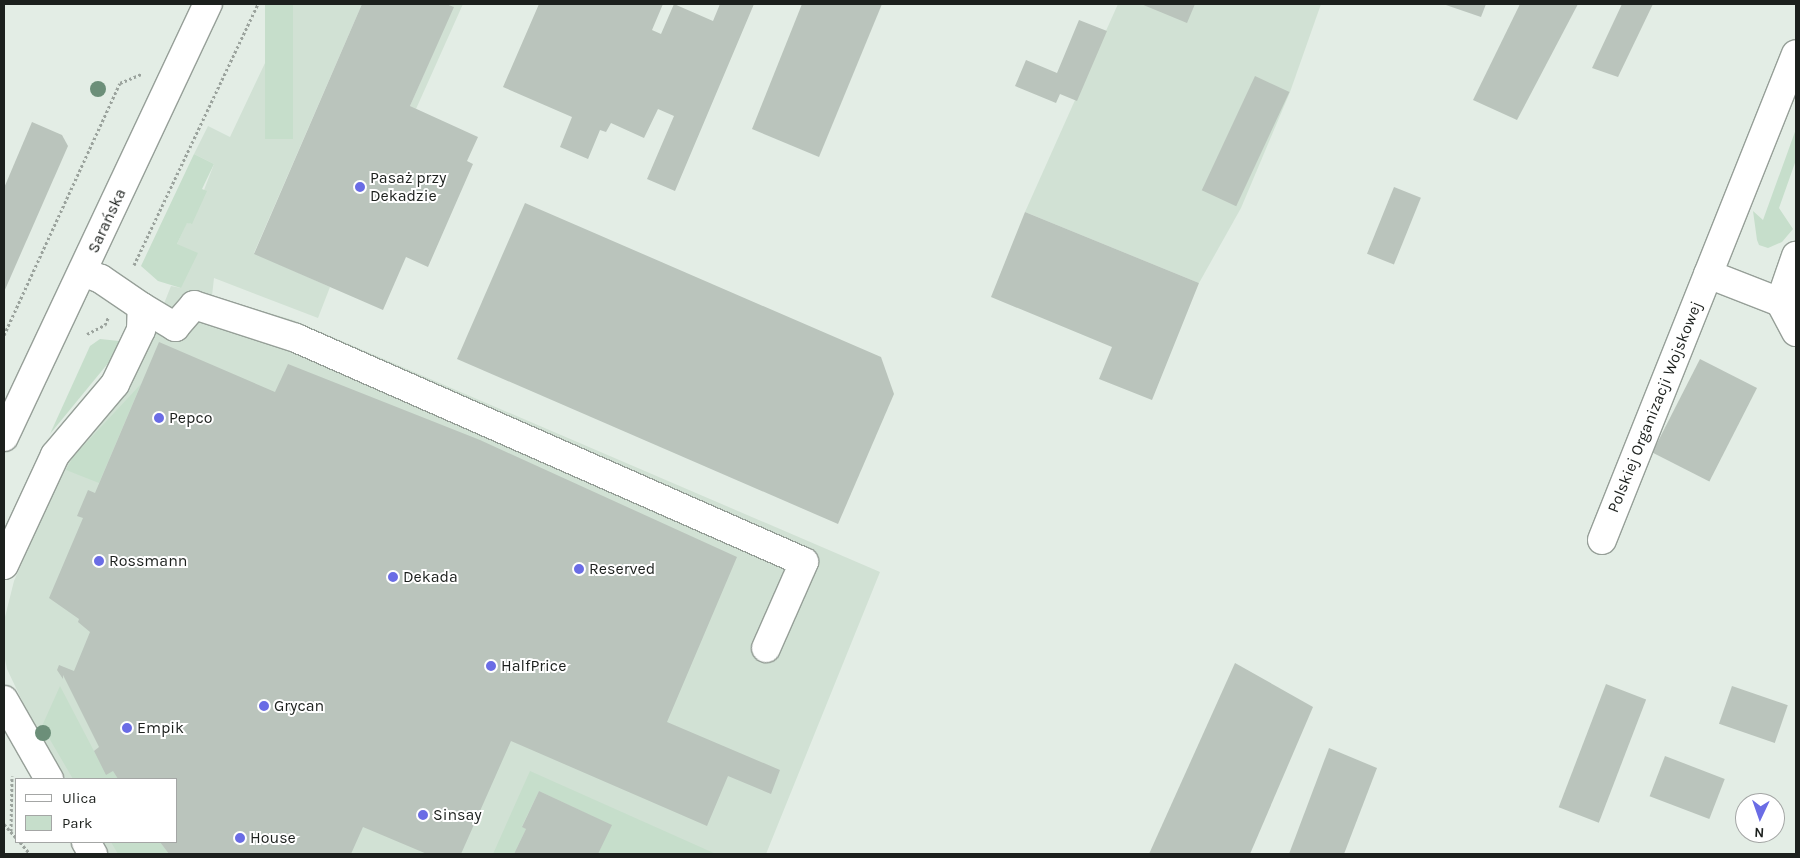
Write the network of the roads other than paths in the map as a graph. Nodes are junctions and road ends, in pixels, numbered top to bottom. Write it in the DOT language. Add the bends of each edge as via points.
graph roads {
  1 [pos="208,4"];
  2 [pos="1796,54"];
  3 [pos="1796,256"];
  4 [pos="83,272"];
  5 [pos="1708,274"];
  6 [pos="131,300"];
  7 [pos="1780,302"];
  8 [pos="1796,332"];
  9 [pos="4,437"];
  10 [pos="1602,540"];
  11 [pos="4,566"];
  12 [pos="766,648"];
  13 [pos="4,700"];
  14 [pos="48,778"];
  15 [pos="87,843"];
  16 [pos="93,854"];
  1 -- 4 [label="street, Sarańska"];
  2 -- 5 [label="street, Polskiej Organizacji Wojskowej"];
  3 -- 7 [label="street"];
  4 -- 6 [label="street"];
  4 -- 9 [label="street, Sarańska"];
  5 -- 7 [label="street"];
  5 -- 10 [label="street, Polskiej Organizacji Wojskowej"];
  6 -- 11 [label="street" via="141,330 136,346 115,384 55,455"];
  6 -- 12 [label="street" via="175,327 194,305 296,338 804,562"];
  7 -- 8 [label="street"];
  13 -- 14 [label="street"];
  15 -- 16 [label="street"];
}
